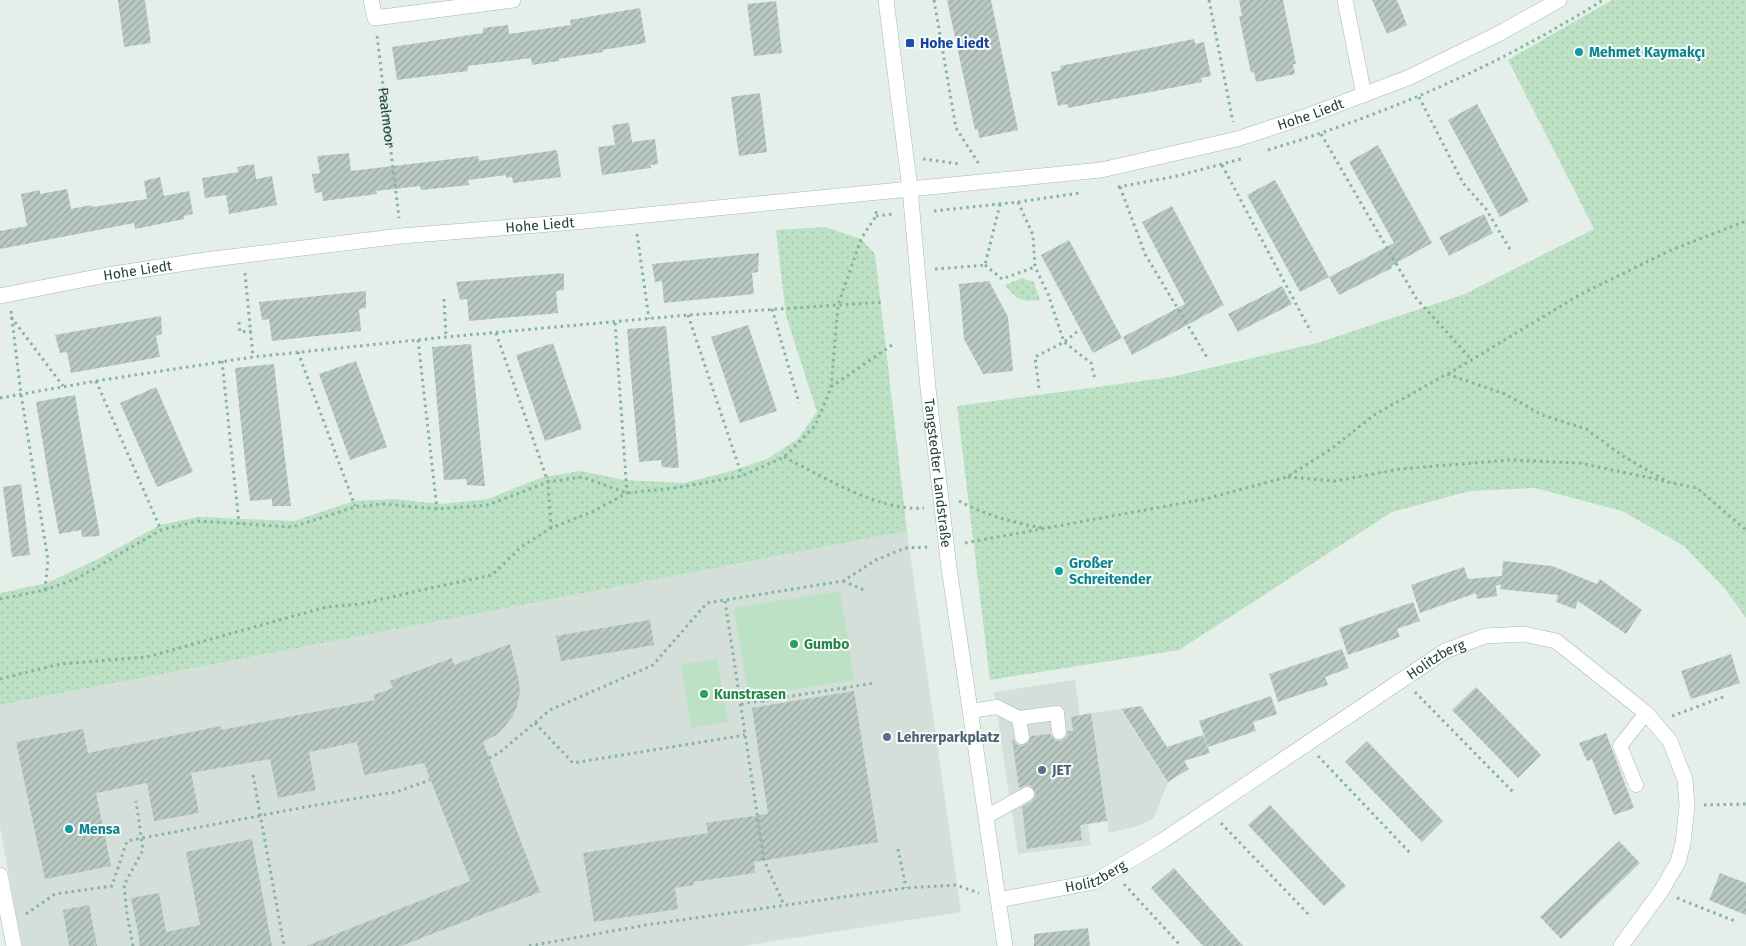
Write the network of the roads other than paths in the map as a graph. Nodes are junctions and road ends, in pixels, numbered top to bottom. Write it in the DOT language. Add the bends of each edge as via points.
graph roads {
  1 [pos="371,0"];
  2 [pos="513,0"];
  3 [pos="886,0"];
  4 [pos="1345,0"];
  5 [pos="1559,0"];
  6 [pos="1364,95"];
  7 [pos="910,189"];
  8 [pos="0,296"];
  9 [pos="970,711"];
  10 [pos="1019,718"];
  11 [pos="1650,718"];
  12 [pos="1060,732"];
  13 [pos="1022,737"];
  14 [pos="1636,785"];
  15 [pos="1027,794"];
  16 [pos="986,817"];
  17 [pos="0,876"];
  18 [pos="998,900"];
  19 [pos="14,946"];
  20 [pos="1005,946"];
  21 [pos="1621,946"];
  1 -- 2 [label="street" via="375,18"];
  3 -- 7 [label="street, Tangstedter Landstraße"];
  4 -- 6 [label="street"];
  5 -- 6 [label="street, Hohe Liedt" via="1410,77"];
  6 -- 7 [label="street, Hohe Liedt" via="1237,139 1101,170"];
  7 -- 8 [label="street, Hohe Liedt" via="401,236 205,260"];
  7 -- 9 [label="street, Tangstedter Landstraße" via="928,388"];
  9 -- 10 [label="lane" via="997,707"];
  9 -- 16 [label="street, Tangstedter Landstraße"];
  10 -- 12 [label="lane" via="1057,713"];
  10 -- 13 [label="lane"];
  11 -- 14 [label="lane" via="1620,746"];
  11 -- 18 [label="street, Holitzberg" via="1556,641 1524,634 1485,636 1445,651 1162,841 1094,882"];
  11 -- 21 [label="street, Holitzberg" via="1670,741 1685,780 1687,806 1683,843 1678,862 1661,892"];
  15 -- 16 [label="lane"];
  16 -- 18 [label="street, Tangstedter Landstraße"];
  17 -- 19 [label="street"];
  18 -- 20 [label="street, Tangstedter Landstraße"];
}
